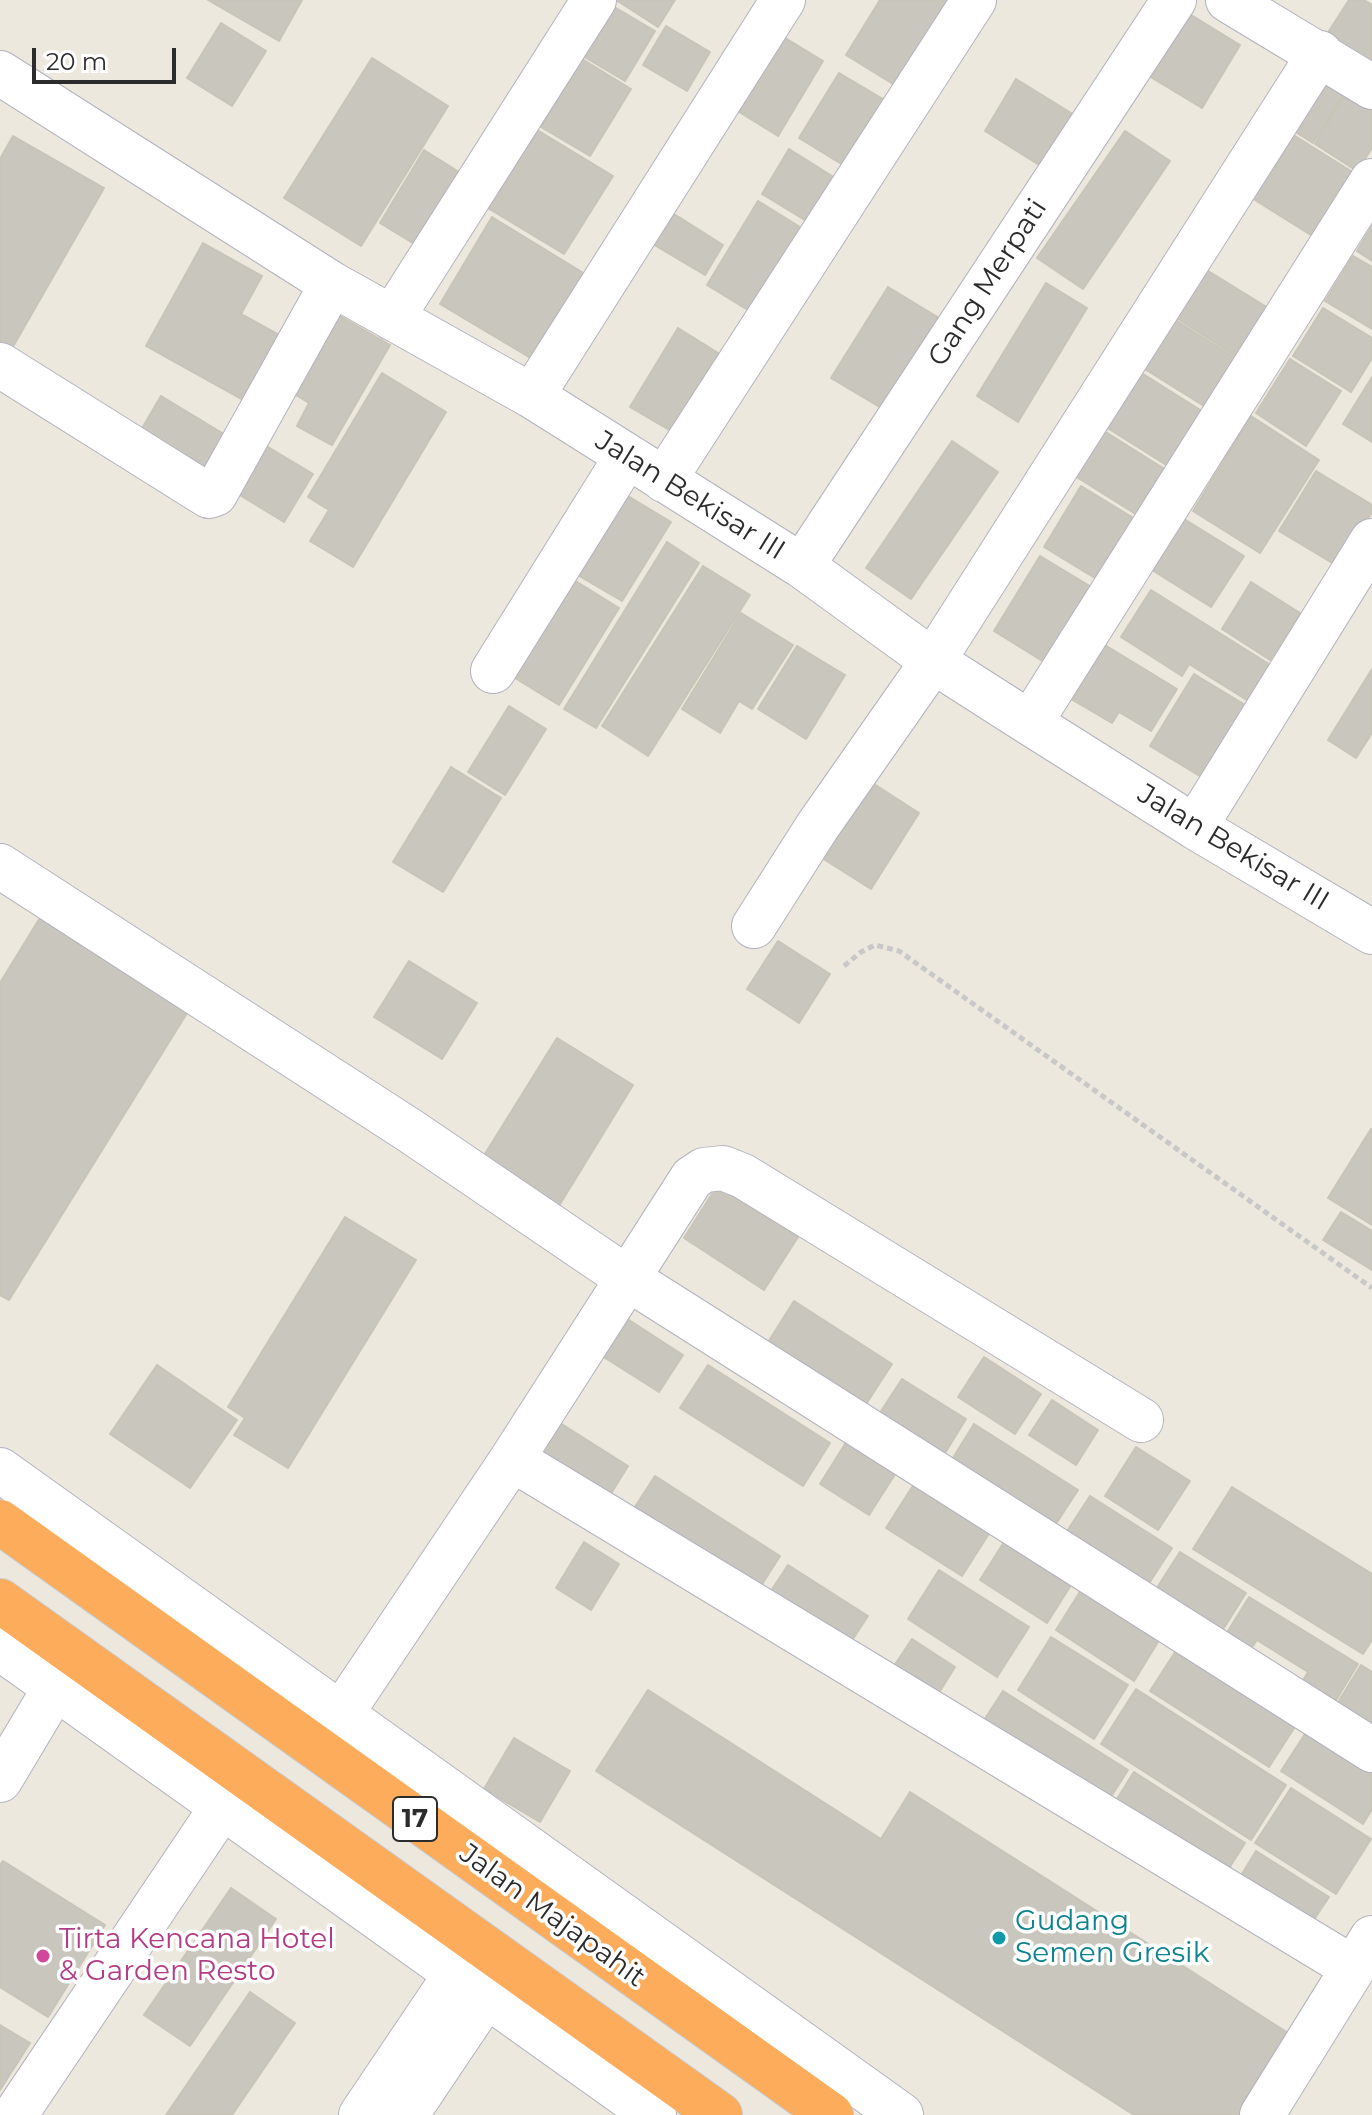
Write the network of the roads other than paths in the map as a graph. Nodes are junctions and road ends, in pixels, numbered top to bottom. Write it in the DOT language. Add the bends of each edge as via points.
graph roads {
  1 [pos="594,0"];
  2 [pos="783,0"];
  3 [pos="974,0"];
  4 [pos="1174,0"];
  5 [pos="1228,0"];
  6 [pos="1320,53"];
  7 [pos="0,73"];
  8 [pos="1372,87"];
  9 [pos="1372,181"];
  10 [pos="332,284"];
  11 [pos="392,318"];
  12 [pos="0,365"];
  13 [pos="532,396"];
  14 [pos="627,456"];
  15 [pos="664,480"];
  16 [pos="1372,541"];
  17 [pos="802,566"];
  18 [pos="933,661"];
  19 [pos="493,671"];
  20 [pos="1030,723"];
  21 [pos="1195,827"];
  22 [pos="0,866"];
  23 [pos="754,926"];
  24 [pos="1372,932"];
  25 [pos="627,1278"];
  26 [pos="1141,1420"];
  27 [pos="512,1459"];
  28 [pos="0,1470"];
  29 [pos="0,1522"];
  30 [pos="0,1601"];
  31 [pos="0,1648"];
  32 [pos="55,1688"];
  33 [pos="341,1714"];
  34 [pos="159,1738"];
  35 [pos="1372,1750"];
  36 [pos="0,1780"];
  37 [pos="222,1807"];
  38 [pos="1363,1953"];
  39 [pos="471,1985"];
  40 [pos="15,2115"];
  41 [pos="361,2115"];
  42 [pos="406,2115"];
  43 [pos="654,2115"];
  44 [pos="720,2115"];
  45 [pos="831,2115"];
  46 [pos="901,2115"];
  47 [pos="1262,2115"];
  1 -- 11 [label="street"];
  2 -- 13 [label="street"];
  3 -- 15 [label="street"];
  4 -- 17 [label="street, Gang Merpati"];
  5 -- 6 [label="street"];
  6 -- 8 [label="street"];
  6 -- 18 [label="street"];
  7 -- 10 [label="street, Jalan Bekisar III"];
  9 -- 20 [label="street"];
  10 -- 11 [label="street, Jalan Bekisar III"];
  10 -- 12 [label="street" via="215,494 209,496"];
  11 -- 13 [label="street, Jalan Bekisar III"];
  13 -- 14 [label="street, Jalan Bekisar III"];
  14 -- 15 [label="street, Jalan Bekisar III"];
  14 -- 19 [label="street"];
  15 -- 17 [label="street, Jalan Bekisar III"];
  16 -- 21 [label="street"];
  17 -- 18 [label="street, Jalan Bekisar III"];
  18 -- 20 [label="street, Jalan Bekisar III"];
  18 -- 23 [label="street"];
  20 -- 21 [label="street, Jalan Bekisar III"];
  21 -- 24 [label="street, Jalan Bekisar III"];
  22 -- 25 [label="street"];
  25 -- 26 [label="street" via="692,1178 723,1168"];
  25 -- 27 [label="street"];
  25 -- 35 [label="street"];
  27 -- 33 [label="street"];
  27 -- 38 [label="street"];
  28 -- 33 [label="street"];
  29 -- 45 [label="highway, Jalan Majapahit / 17"];
  30 -- 34 [label="highway, 17"];
  31 -- 32 [label="street"];
  32 -- 34 [label="street"];
  32 -- 36 [label="street"];
  33 -- 46 [label="street"];
  34 -- 37 [label="street"];
  34 -- 44 [label="highway, 17"];
  37 -- 39 [label="street"];
  37 -- 40 [label="street"];
  38 -- 47 [label="street"];
  39 -- 41 [label="street"];
  39 -- 42 [label="street"];
  39 -- 43 [label="street"];
}
